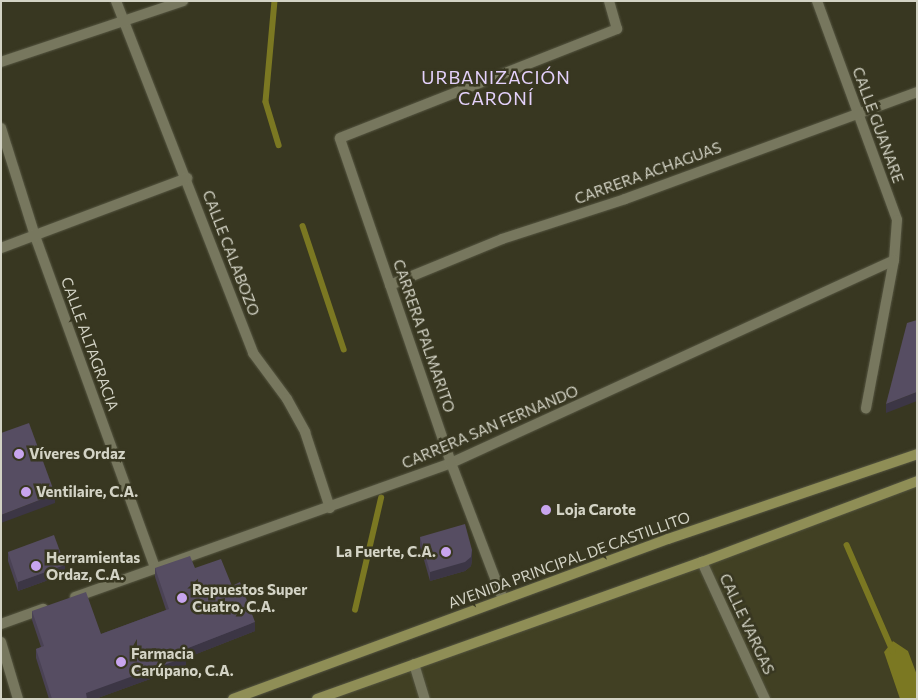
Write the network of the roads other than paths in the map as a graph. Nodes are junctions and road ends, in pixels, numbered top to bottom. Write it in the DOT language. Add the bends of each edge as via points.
graph roads {
  1 [pos="116,1"];
  2 [pos="183,1"];
  3 [pos="610,1"];
  4 [pos="817,1"];
  5 [pos="123,22"];
  6 [pos="1,62"];
  7 [pos="917,92"];
  8 [pos="858,115"];
  9 [pos="1,128"];
  10 [pos="187,178"];
  11 [pos="35,236"];
  12 [pos="1,248"];
  13 [pos="894,260"];
  14 [pos="390,285"];
  15 [pos="866,408"];
  16 [pos="917,454"];
  17 [pos="451,463"];
  18 [pos="917,481"];
  19 [pos="330,508"];
  20 [pos="702,562"];
  21 [pos="155,568"];
  22 [pos="502,599"];
  23 [pos="1,624"];
  24 [pos="1,642"];
  25 [pos="414,664"];
  26 [pos="18,699"];
  27 [pos="233,699"];
  28 [pos="317,699"];
  29 [pos="426,699"];
  30 [pos="766,699"];
  1 -- 5 [label="street, CALLE CALABOZO"];
  2 -- 5 [label="street"];
  3 -- 14 [label="street, CARRERA PALMARITO" via="618,29 340,138"];
  4 -- 8 [label="street, CALLE GUANARE"];
  5 -- 6 [label="street"];
  5 -- 10 [label="street, CALLE CALABOZO"];
  7 -- 8 [label="street, CARRERA ACHAGUAS"];
  8 -- 13 [label="street, CALLE GUANARE" via="897,220"];
  8 -- 14 [label="street, CARRERA ACHAGUAS" via="502,239"];
  9 -- 11 [label="street, CALLE ALTAGRACIA"];
  10 -- 11 [label="street"];
  10 -- 19 [label="street, CALLE CALABOZO" via="253,353 287,399 305,432"];
  11 -- 12 [label="street"];
  11 -- 21 [label="street, CALLE ALTAGRACIA"];
  13 -- 15 [label="street, CALLE GUANARE"];
  13 -- 17 [label="street, CARRERA SAN FERNANDO"];
  14 -- 17 [label="street, CARRERA PALMARITO"];
  16 -- 22 [label="main road, AVENIDA PRINCIPAL DE CASTILLITO"];
  17 -- 19 [label="street, CARRERA SAN FERNANDO"];
  17 -- 22 [label="street, CARRERA PALMARITO"];
  18 -- 20 [label="main road"];
  19 -- 21 [label="street, CARRERA SAN FERNANDO"];
  20 -- 25 [label="main road"];
  20 -- 30 [label="street, CALLE VARGAS"];
  21 -- 23 [label="street, CARRERA SAN FERNANDO"];
  22 -- 27 [label="main road, AVENIDA PRINCIPAL DE CASTILLITO"];
  24 -- 26 [label="street"];
  25 -- 28 [label="main road"];
  25 -- 29 [label="street"];
}
